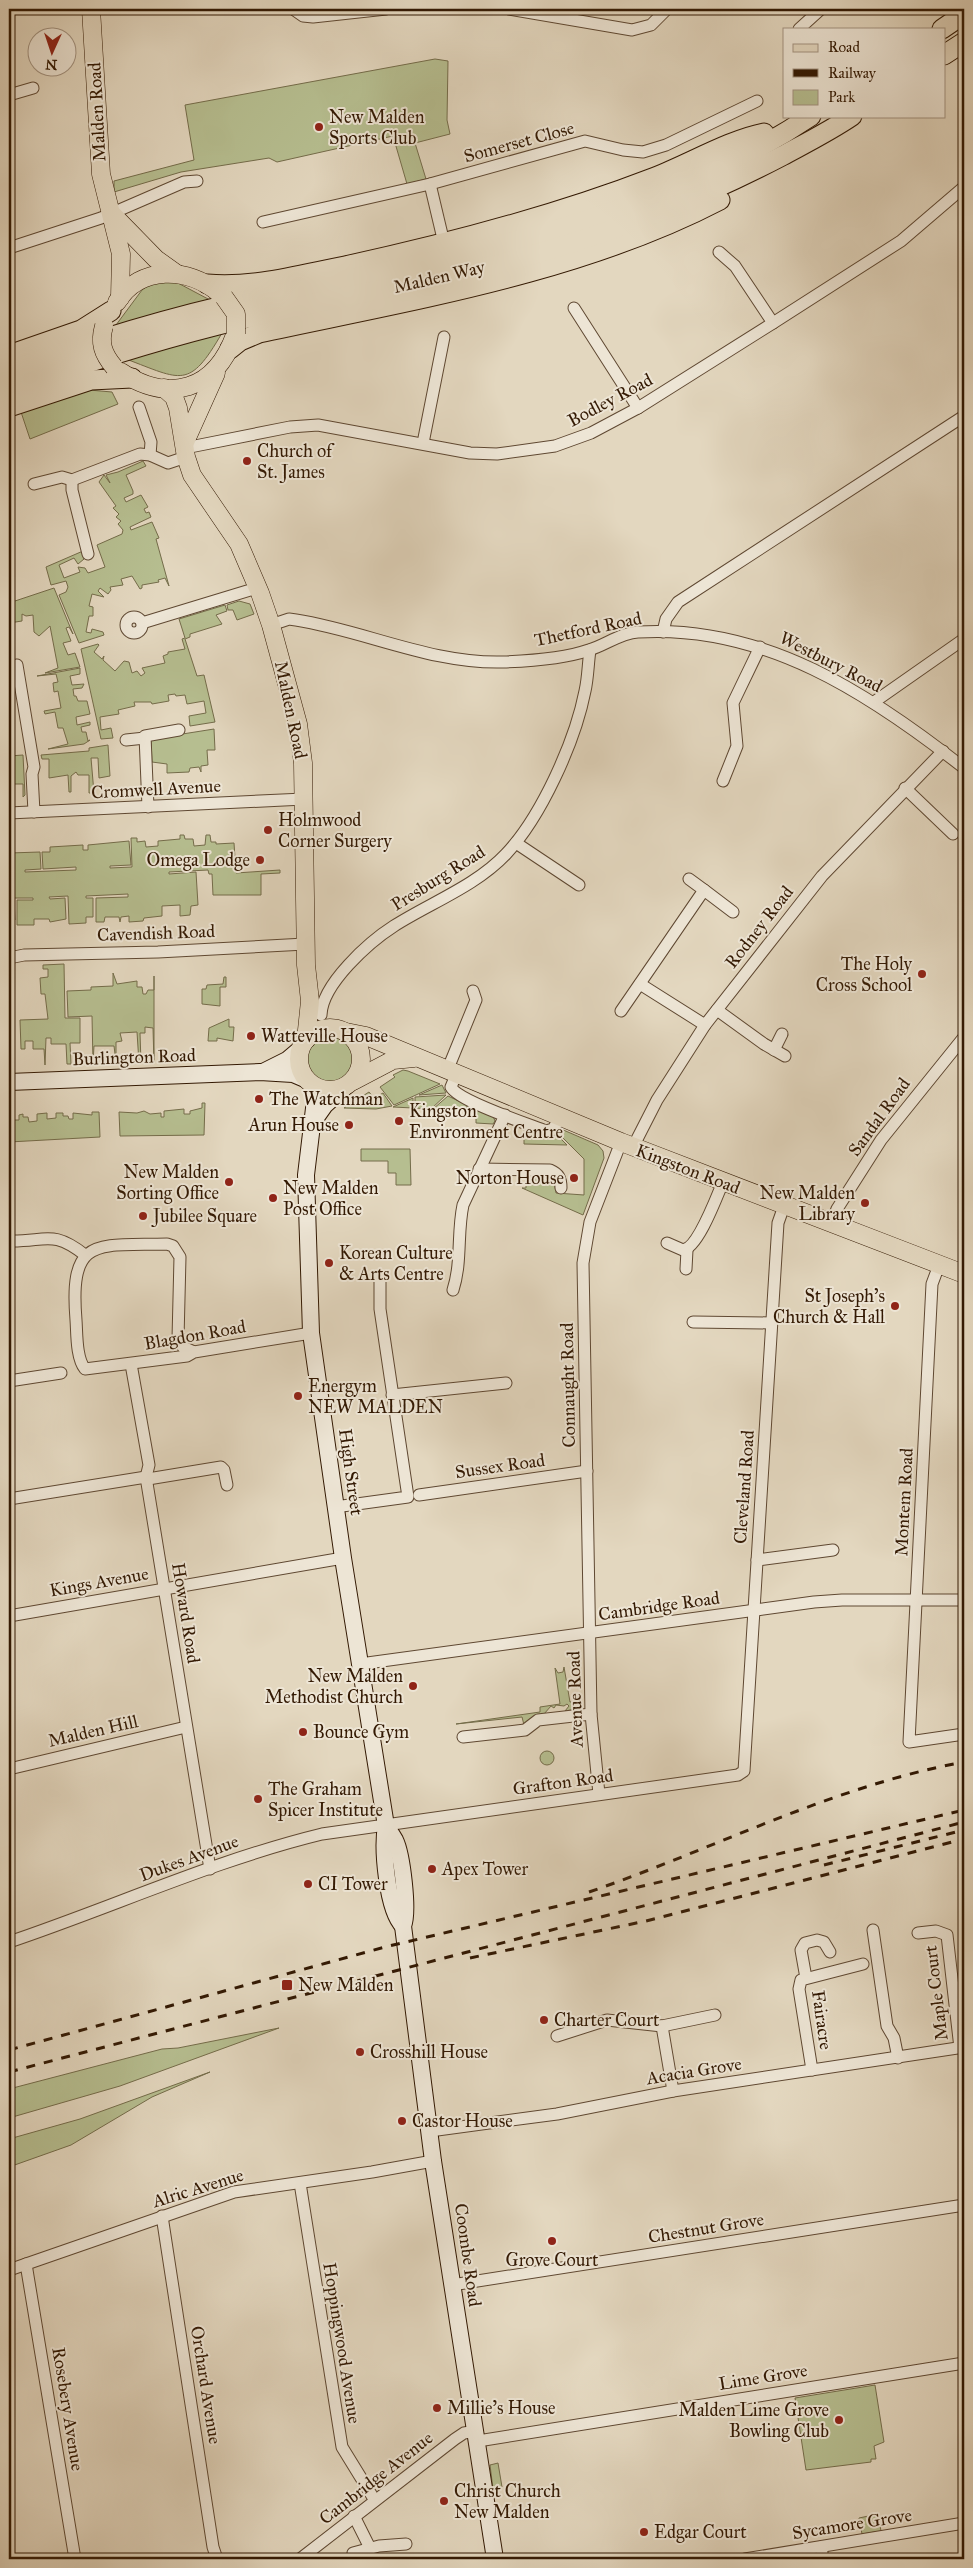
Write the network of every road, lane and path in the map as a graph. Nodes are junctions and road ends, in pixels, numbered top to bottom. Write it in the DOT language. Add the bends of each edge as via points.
graph roads {
  1 [pos="91,9"];
  2 [pos="293,9"];
  3 [pos="386,9"];
  4 [pos="509,9"];
  5 [pos="667,9"];
  6 [pos="820,9"];
  7 [pos="964,14"];
  8 [pos="800,28"];
  9 [pos="943,28"];
  10 [pos="964,42"];
  11 [pos="946,54"];
  12 [pos="33,88"];
  13 [pos="9,95"];
  14 [pos="757,101"];
  15 [pos="808,118"];
  16 [pos="845,121"];
  17 [pos="794,127"];
  18 [pos="197,181"];
  19 [pos="430,184"];
  20 [pos="964,187"];
  21 [pos="112,214"];
  22 [pos="263,222"];
  23 [pos="444,243"];
  24 [pos="9,248"];
  25 [pos="719,252"];
  26 [pos="177,274"];
  27 [pos="207,284"];
  28 [pos="574,308"];
  29 [pos="112,312"];
  30 [pos="773,323"];
  31 [pos="444,336"];
  32 [pos="233,341"];
  33 [pos="9,355"];
  34 [pos="217,370"];
  35 [pos="9,371"];
  36 [pos="132,378"];
  37 [pos="164,388"];
  38 [pos="9,390"];
  39 [pos="9,407"];
  40 [pos="139,407"];
  41 [pos="638,408"];
  42 [pos="964,416"];
  43 [pos="423,443"];
  44 [pos="185,449"];
  45 [pos="150,455"];
  46 [pos="72,480"];
  47 [pos="34,484"];
  48 [pos="88,554"];
  49 [pos="258,588"];
  50 [pos="142,623"];
  51 [pos="271,625"];
  52 [pos="663,632"];
  53 [pos="964,639"];
  54 [pos="760,647"];
  55 [pos="590,650"];
  56 [pos="17,665"];
  57 [pos="874,702"];
  58 [pos="178,730"];
  59 [pos="145,738"];
  60 [pos="126,740"];
  61 [pos="943,751"];
  62 [pos="964,768"];
  63 [pos="723,781"];
  64 [pos="905,788"];
  65 [pos="304,799"];
  66 [pos="148,807"];
  67 [pos="34,812"];
  68 [pos="9,813"];
  69 [pos="953,834"];
  70 [pos="516,843"];
  71 [pos="689,879"];
  72 [pos="579,885"];
  73 [pos="704,890"];
  74 [pos="733,912"];
  75 [pos="305,944"];
  76 [pos="9,958"];
  77 [pos="306,982"];
  78 [pos="335,982"];
  79 [pos="640,984"];
  80 [pos="472,991"];
  81 [pos="310,1001"];
  82 [pos="717,1010"];
  83 [pos="620,1011"];
  84 [pos="322,1015"];
  85 [pos="705,1025"];
  86 [pos="340,1030"];
  87 [pos="782,1034"];
  88 [pos="964,1037"];
  89 [pos="303,1044"];
  90 [pos="774,1050"];
  91 [pos="785,1056"];
  92 [pos="414,1058"];
  93 [pos="260,1072"];
  94 [pos="451,1073"];
  95 [pos="9,1082"];
  96 [pos="310,1083"];
  97 [pos="349,1084"];
  98 [pos="505,1115"];
  99 [pos="560,1118"];
  100 [pos="313,1122"];
  101 [pos="627,1145"];
  102 [pos="479,1169"];
  103 [pos="723,1182"];
  104 [pos="561,1188"];
  105 [pos="784,1206"];
  106 [pos="831,1224"];
  107 [pos="9,1241"];
  108 [pos="667,1244"];
  109 [pos="687,1250"];
  110 [pos="85,1255"];
  111 [pos="939,1265"];
  112 [pos="686,1269"];
  113 [pos="964,1274"];
  114 [pos="380,1277"];
  115 [pos="453,1290"];
  116 [pos="693,1322"];
  117 [pos="772,1322"];
  118 [pos="311,1333"];
  119 [pos="194,1352"];
  120 [pos="131,1364"];
  121 [pos="61,1373"];
  122 [pos="9,1381"];
  123 [pos="506,1383"];
  124 [pos="392,1395"];
  125 [pos="587,1471"];
  126 [pos="147,1478"];
  127 [pos="227,1485"];
  128 [pos="413,1496"];
  129 [pos="9,1498"];
  130 [pos="335,1507"];
  131 [pos="833,1550"];
  132 [pos="343,1558"];
  133 [pos="757,1560"];
  134 [pos="164,1588"];
  135 [pos="916,1600"];
  136 [pos="964,1600"];
  137 [pos="753,1611"];
  138 [pos="9,1616"];
  139 [pos="590,1633"];
  140 [pos="360,1664"];
  141 [pos="591,1714"];
  142 [pos="186,1727"];
  143 [pos="964,1734"];
  144 [pos="463,1737"];
  145 [pos="9,1769"];
  146 [pos="744,1772"];
  147 [pos="598,1794"];
  148 [pos="386,1826"];
  149 [pos="210,1869"];
  150 [pos="873,1930"];
  151 [pos="918,1934"];
  152 [pos="9,1942"];
  153 [pos="830,1952"];
  154 [pos="407,1955"];
  155 [pos="863,1964"];
  156 [pos="806,1978"];
  157 [pos="714,2014"];
  158 [pos="662,2026"];
  159 [pos="557,2036"];
  160 [pos="962,2047"];
  161 [pos="898,2058"];
  162 [pos="812,2070"];
  163 [pos="673,2092"];
  164 [pos="430,2131"];
  165 [pos="433,2160"];
  166 [pos="300,2183"];
  167 [pos="964,2205"];
  168 [pos="162,2216"];
  169 [pos="26,2264"];
  170 [pos="9,2270"];
  171 [pos="452,2285"];
  172 [pos="964,2363"];
  173 [pos="477,2436"];
  174 [pos="374,2499"];
  175 [pos="354,2516"];
  176 [pos="964,2523"];
  177 [pos="406,2544"];
  178 [pos="821,2547"];
  179 [pos="370,2548"];
  180 [pos="353,2553"];
  181 [pos="75,2559"];
  182 [pos="217,2559"];
  183 [pos="300,2559"];
  184 [pos="495,2559"];
  185 [pos="745,2559"];
  186 [pos="823,2559"];
  1 -- 21 [label="main road, Malden Road" via="100,174"];
  2 -- 3 [label="street" via="303,16 313,17"];
  4 -- 5 [label="street" via="632,30 651,25"];
  6 -- 8 [label="street"];
  7 -- 9 [label="highway"];
  10 -- 11 [label="highway"];
  12 -- 13 [label="street"];
  14 -- 19 [label="street, Somerset Close" via="666,145 643,152 585,142"];
  15 -- 17 [label="highway, Malden Way"];
  16 -- 32 [label="highway" via="813,150 661,229 582,257 509,277"];
  16 -- 38 [label="highway, Malden Way" via="693,200 566,245 426,281 219,325 124,351"];
  17 -- 23 [label="highway" via="756,135 655,177 536,219"];
  17 -- 35 [label="highway, Malden Way" via="698,178 561,229 422,264 213,308 118,334"];
  18 -- 21 [label="street" via="184,182"];
  19 -- 22 [label="street, Somerset Close"];
  19 -- 23 [label="street"];
  20 -- 30 [label="street, Bodley Road" via="900,241"];
  21 -- 24 [label="street"];
  21 -- 26 [label="main road, Malden Road"];
  21 -- 29 [label="main road, Malden Road" via="122,262"];
  23 -- 27 [label="highway" via="251,285"];
  25 -- 30 [label="street" via="735,266"];
  26 -- 27 [label="main road"];
  26 -- 29 [label="main road" via="153,274 141,279"];
  27 -- 32 [label="main road, bridge" via="224,297 236,314"];
  28 -- 41 [label="street"];
  29 -- 33 [label="highway" via="81,330"];
  29 -- 36 [label="main road, bridge" via="101,343 114,367"];
  30 -- 41 [label="street, Bodley Road"];
  31 -- 43 [label="street"];
  32 -- 34 [label="main road"];
  34 -- 37 [label="main road" via="198,383"];
  34 -- 44 [label="main road"];
  36 -- 37 [label="main road"];
  36 -- 39 [label="highway" via="94,379"];
  37 -- 44 [label="main road, Malden Road" via="174,397"];
  40 -- 45 [label="street" via="151,442"];
  41 -- 43 [label="street, Bodley Road" via="591,433 556,446 526,451 470,453"];
  42 -- 52 [label="street, Thetford Road" via="678,602 666,620"];
  43 -- 44 [label="street, Bodley Road" via="318,425 290,427"];
  44 -- 45 [label="street, Bodley Road" via="168,463"];
  44 -- 49 [label="main road, Malden Road" via="200,489 239,544"];
  45 -- 46 [label="street" via="140,454"];
  46 -- 47 [label="street" via="62,477"];
  46 -- 48 [label="street"];
  49 -- 50 [label="street"];
  49 -- 51 [label="main road, Malden Road"];
  51 -- 55 [label="street, Thetford Road" via="289,620 309,622 462,660 502,662"];
  51 -- 65 [label="main road, Malden Road" via="298,724"];
  52 -- 54 [label="street, Westbury Road" via="721,637"];
  52 -- 55 [label="street, Thetford Road" via="636,632"];
  53 -- 57 [label="street"];
  54 -- 57 [label="street, Westbury Road" via="794,659"];
  54 -- 63 [label="street" via="733,703 736,746"];
  55 -- 70 [label="street, Presburg Road" via="579,717 550,788"];
  56 -- 67 [label="street" via="34,766"];
  57 -- 61 [label="street, Westbury Road"];
  58 -- 59 [label="street" via="147,734"];
  59 -- 60 [label="street"];
  59 -- 66 [label="street"];
  61 -- 62 [label="street, Westbury Road"];
  61 -- 64 [label="street, Rodney Road"];
  64 -- 69 [label="street"];
  64 -- 82 [label="street, Rodney Road" via="822,876"];
  65 -- 66 [label="street, Cromwell Avenue"];
  65 -- 75 [label="main road, Malden Road"];
  66 -- 67 [label="street, Cromwell Avenue"];
  67 -- 68 [label="street, Cromwell Avenue"];
  70 -- 72 [label="street"];
  70 -- 78 [label="street, Presburg Road" via="482,873 392,927 354,960"];
  71 -- 73 [label="street"];
  73 -- 74 [label="street"];
  73 -- 79 [label="street"];
  75 -- 76 [label="street, Cavendish Road"];
  75 -- 77 [label="main road, Malden Road"];
  77 -- 78 [label="street" via="321,989"];
  77 -- 81 [label="main road, Malden Road"];
  78 -- 84 [label="street, Presburg Road"];
  79 -- 83 [label="street"];
  79 -- 85 [label="street"];
  80 -- 94 [label="street" via="476,1000"];
  81 -- 84 [label="main road, Malden Road"];
  81 -- 89 [label="main road, Malden Road"];
  82 -- 85 [label="street, Rodney Road"];
  82 -- 90 [label="street"];
  84 -- 86 [label="main road, Malden Road"];
  85 -- 101 [label="street, Rodney Road"];
  86 -- 89 [label="main road" via="319,1030"];
  86 -- 92 [label="main road, Kingston Road" via="366,1036"];
  86 -- 97 [label="main road" via="361,1050 361,1066"];
  87 -- 90 [label="street"];
  88 -- 106 [label="street, Sandal Road" via="881,1140 837,1209"];
  89 -- 93 [label="main road, Burlington Road" via="287,1060"];
  89 -- 96 [label="main road" via="300,1069"];
  90 -- 91 [label="street"];
  92 -- 94 [label="main road, Kingston Road"];
  92 -- 97 [label="main road" via="393,1060"];
  93 -- 95 [label="main road, Burlington Road"];
  93 -- 96 [label="main road, Burlington Road" via="293,1074"];
  94 -- 98 [label="street" via="453,1091"];
  94 -- 99 [label="main road, Kingston Road"];
  96 -- 97 [label="main road" via="329,1090"];
  96 -- 100 [label="main road, High Street" via="315,1100"];
  97 -- 100 [label="main road, High Street" via="325,1105"];
  98 -- 99 [label="street" via="546,1131 553,1130"];
  98 -- 102 [label="street"];
  99 -- 101 [label="main road, Kingston Road"];
  100 -- 118 [label="main road, High Street" via="306,1175"];
  101 -- 103 [label="main road, Kingston Road"];
  101 -- 125 [label="street, Connaught Road" via="590,1222 584,1247"];
  102 -- 104 [label="street" via="550,1170 561,1179"];
  102 -- 115 [label="street" via="461,1216 459,1262"];
  103 -- 105 [label="main road, Kingston Road"];
  103 -- 109 [label="street" via="702,1228"];
  105 -- 106 [label="main road, Kingston Road"];
  105 -- 117 [label="street, Cleveland Road" via="778,1223"];
  106 -- 111 [label="main road, Kingston Road"];
  107 -- 110 [label="street" via="60,1238"];
  108 -- 109 [label="street"];
  109 -- 112 [label="street"];
  110 -- 119 [label="street" via="118,1246 173,1246 180,1257 178,1339 182,1347"];
  110 -- 120 [label="street, Blagdon Road" via="76,1272 74,1302 81,1361 85,1369"];
  111 -- 113 [label="main road, Kingston Road"];
  111 -- 135 [label="street, Montem Road" via="932,1284"];
  114 -- 124 [label="street" via="380,1309"];
  116 -- 117 [label="street"];
  117 -- 133 [label="street, Cleveland Road"];
  118 -- 119 [label="street, Blagdon Road"];
  118 -- 130 [label="main road, High Street"];
  119 -- 120 [label="street, Blagdon Road" via="187,1356"];
  120 -- 126 [label="street, Howard Road" via="149,1465"];
  121 -- 122 [label="street"];
  123 -- 124 [label="street"];
  124 -- 128 [label="street"];
  125 -- 128 [label="street, Sussex Road"];
  125 -- 139 [label="street, Connaught Road"];
  126 -- 127 [label="street" via="221,1467"];
  126 -- 129 [label="street"];
  126 -- 134 [label="street, Howard Road"];
  128 -- 130 [label="street, Sussex Road"];
  130 -- 132 [label="main road, High Street"];
  131 -- 133 [label="street"];
  132 -- 134 [label="street, Kings Avenue"];
  132 -- 140 [label="main road, High Street"];
  133 -- 137 [label="street, Cleveland Road"];
  134 -- 138 [label="street, Kings Avenue"];
  134 -- 142 [label="street, Howard Road"];
  135 -- 136 [label="street, Cambridge Road"];
  135 -- 137 [label="street, Cambridge Road" via="842,1600"];
  135 -- 143 [label="street, Montem Road" via="909,1742"];
  137 -- 139 [label="street, Cambridge Road"];
  137 -- 146 [label="street, Cleveland Road"];
  139 -- 140 [label="street, Cambridge Road"];
  139 -- 141 [label="street, Avenue Road"];
  140 -- 148 [label="main road, High Street"];
  141 -- 144 [label="street" via="538,1720 525,1730"];
  141 -- 147 [label="street, Avenue Road"];
  142 -- 145 [label="street, Malden Hill"];
  142 -- 149 [label="street, Howard Road"];
  146 -- 147 [label="street, Grafton Road"];
  147 -- 148 [label="street, Grafton Road"];
  148 -- 149 [label="street, Dukes Avenue" via="297,1840"];
  148 -- 154 [label="main road, High Street" via="396,1841 399,1858 407,1917 403,1926"];
  149 -- 152 [label="street, Dukes Avenue"];
  150 -- 161 [label="street" via="887,2026 894,2038"];
  151 -- 160 [label="street, Maple Court" via="936,1931 947,1935"];
  153 -- 156 [label="street, Fairacre" via="824,1942 817,1940 802,1946"];
  154 -- 164 [label="main road, Coombe Road"];
  155 -- 156 [label="street, Fairacre"];
  156 -- 162 [label="street, Fairacre" via="801,1980 799,1989"];
  157 -- 158 [label="street"];
  158 -- 159 [label="street" via="607,2020"];
  158 -- 163 [label="street"];
  160 -- 161 [label="street, Acacia Grove"];
  161 -- 162 [label="street, Acacia Grove"];
  162 -- 163 [label="street, Acacia Grove"];
  163 -- 164 [label="street, Acacia Grove" via="557,2114"];
  164 -- 165 [label="main road, Coombe Road"];
  165 -- 166 [label="street, Alric Avenue"];
  165 -- 171 [label="main road, Coombe Road"];
  166 -- 168 [label="street, Alric Avenue" via="234,2192"];
  166 -- 174 [label="street, Hoppingwood Avenue" via="342,2448"];
  167 -- 171 [label="street, Chestnut Grove"];
  168 -- 169 [label="street, Alric Avenue"];
  168 -- 182 [label="street, Orchard Avenue"];
  169 -- 170 [label="street, Alric Avenue"];
  169 -- 181 [label="street, Rosebery Avenue"];
  171 -- 173 [label="main road, Coombe Road"];
  172 -- 173 [label="street, Lime Grove"];
  173 -- 174 [label="street, Cambridge Avenue" via="464,2433"];
  173 -- 184 [label="main road, Coombe Road"];
  174 -- 175 [label="street, Cambridge Avenue"];
  175 -- 179 [label="street"];
  175 -- 183 [label="street, Cambridge Avenue"];
  176 -- 178 [label="street, Sycamore Grove"];
  177 -- 179 [label="street"];
  178 -- 185 [label="street, Sycamore Grove"];
  178 -- 186 [label="street"];
  179 -- 180 [label="street"];
}
